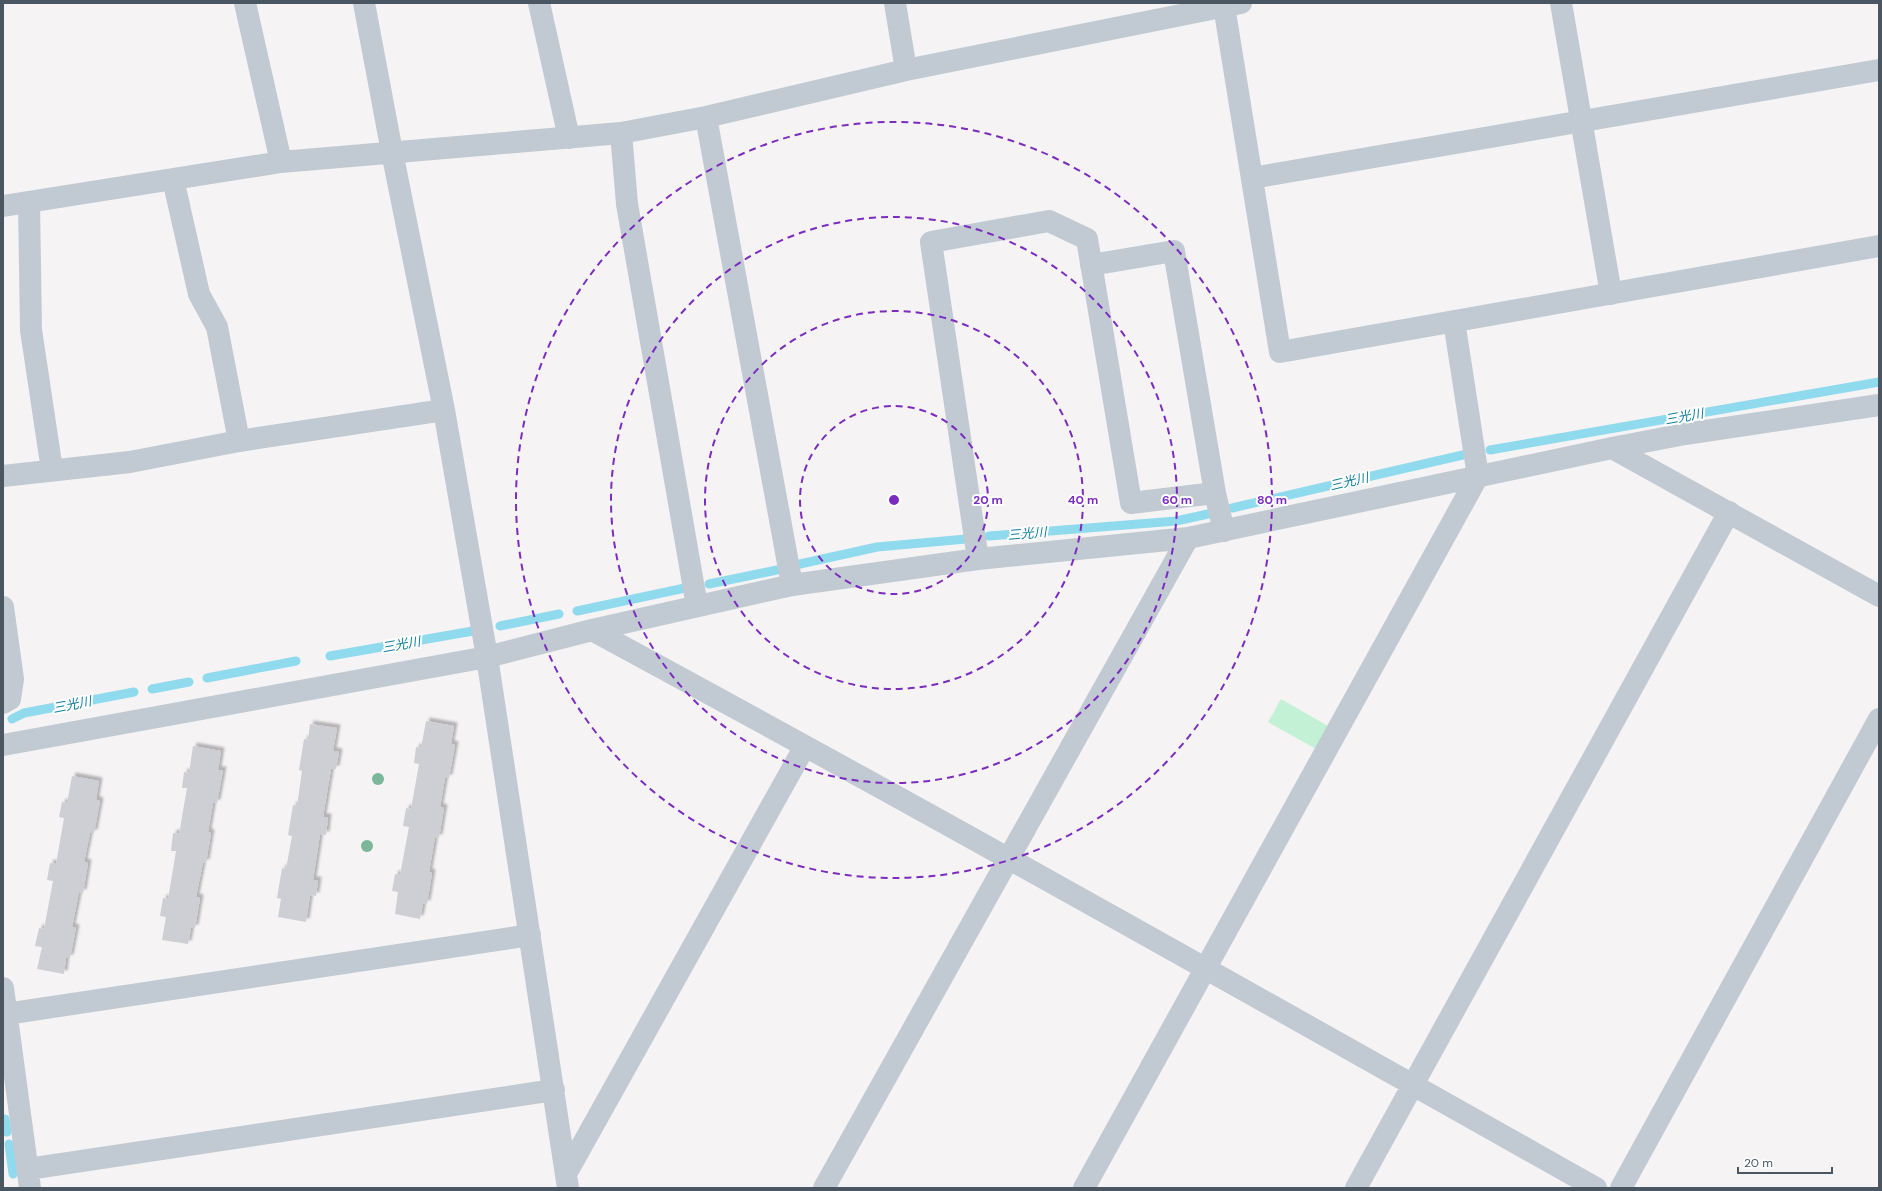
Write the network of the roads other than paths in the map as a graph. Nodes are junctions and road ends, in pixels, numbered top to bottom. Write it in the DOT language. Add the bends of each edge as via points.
graph roads {
  1 [pos="245,3"];
  2 [pos="364,3"];
  3 [pos="539,3"];
  4 [pos="895,3"];
  5 [pos="1561,3"];
  6 [pos="1232,5"];
  7 [pos="906,70"];
  8 [pos="1879,70"];
  9 [pos="706,118"];
  10 [pos="1580,120"];
  11 [pos="621,133"];
  12 [pos="569,138"];
  13 [pos="392,152"];
  14 [pos="281,162"];
  15 [pos="1252,178"];
  16 [pos="173,179"];
  17 [pos="29,202"];
  18 [pos="3,206"];
  19 [pos="1879,246"];
  20 [pos="1091,265"];
  21 [pos="1611,294"];
  22 [pos="1454,321"];
  23 [pos="1879,405"];
  24 [pos="444,410"];
  25 [pos="239,441"];
  26 [pos="1612,448"];
  27 [pos="1478,469"];
  28 [pos="52,470"];
  29 [pos="3,476"];
  30 [pos="1215,493"];
  31 [pos="1729,512"];
  32 [pos="1224,531"];
  33 [pos="1188,538"];
  34 [pos="978,559"];
  35 [pos="792,585"];
  36 [pos="1879,596"];
  37 [pos="697,606"];
  38 [pos="3,607"];
  39 [pos="592,630"];
  40 [pos="487,657"];
  41 [pos="3,703"];
  42 [pos="1879,719"];
  43 [pos="3,745"];
  44 [pos="805,746"];
  45 [pos="1008,858"];
  46 [pos="530,935"];
  47 [pos="1205,968"];
  48 [pos="3,988"];
  49 [pos="6,1014"];
  50 [pos="1413,1085"];
  51 [pos="554,1090"];
  52 [pos="29,1178"];
  53 [pos="567,1181"];
  54 [pos="824,1188"];
  55 [pos="1084,1188"];
  56 [pos="1356,1188"];
  57 [pos="1596,1188"];
  58 [pos="1621,1188"];
  1 -- 14 [label="street"];
  2 -- 13 [label="street"];
  3 -- 12 [label="street"];
  4 -- 7 [label="street"];
  5 -- 10 [label="street"];
  6 -- 7 [label="street"];
  6 -- 15 [label="street"];
  7 -- 9 [label="street"];
  8 -- 10 [label="street"];
  9 -- 11 [label="street"];
  9 -- 35 [label="street"];
  10 -- 15 [label="street"];
  10 -- 21 [label="street"];
  11 -- 12 [label="street"];
  11 -- 37 [label="street" via="628,204"];
  12 -- 13 [label="street"];
  13 -- 14 [label="street"];
  13 -- 24 [label="street"];
  14 -- 16 [label="street"];
  15 -- 22 [label="street" via="1280,352"];
  16 -- 17 [label="street"];
  16 -- 25 [label="street" via="199,294 217,327"];
  17 -- 18 [label="street"];
  17 -- 28 [label="street" via="31,330"];
  19 -- 21 [label="street"];
  20 -- 30 [label="street" via="1131,504"];
  20 -- 30 [label="street" via="1174,250"];
  20 -- 34 [label="street" via="1087,238 1049,221 931,242"];
  21 -- 22 [label="street"];
  22 -- 27 [label="street"];
  23 -- 26 [label="street" via="1685,434"];
  24 -- 25 [label="street"];
  24 -- 40 [label="street"];
  25 -- 28 [label="street" via="130,462"];
  26 -- 27 [label="street"];
  26 -- 31 [label="street"];
  27 -- 32 [label="street"];
  27 -- 47 [label="street"];
  28 -- 29 [label="street"];
  30 -- 32 [label="street"];
  31 -- 36 [label="street"];
  31 -- 50 [label="street"];
  32 -- 33 [label="street"];
  33 -- 34 [label="street"];
  33 -- 45 [label="street"];
  34 -- 35 [label="street"];
  35 -- 37 [label="street"];
  37 -- 39 [label="street"];
  38 -- 41 [label="street" via="13,678 10,700"];
  39 -- 40 [label="street"];
  39 -- 44 [label="street"];
  40 -- 43 [label="street"];
  40 -- 46 [label="street"];
  42 -- 58 [label="street"];
  44 -- 45 [label="street"];
  44 -- 53 [label="street"];
  45 -- 47 [label="street"];
  45 -- 54 [label="street"];
  46 -- 49 [label="street"];
  46 -- 51 [label="street"];
  47 -- 50 [label="street"];
  47 -- 55 [label="street"];
  48 -- 49 [label="street"];
  49 -- 52 [label="street"];
  50 -- 56 [label="street"];
  50 -- 57 [label="street"];
  51 -- 52 [label="street"];
  51 -- 53 [label="street"];
}
